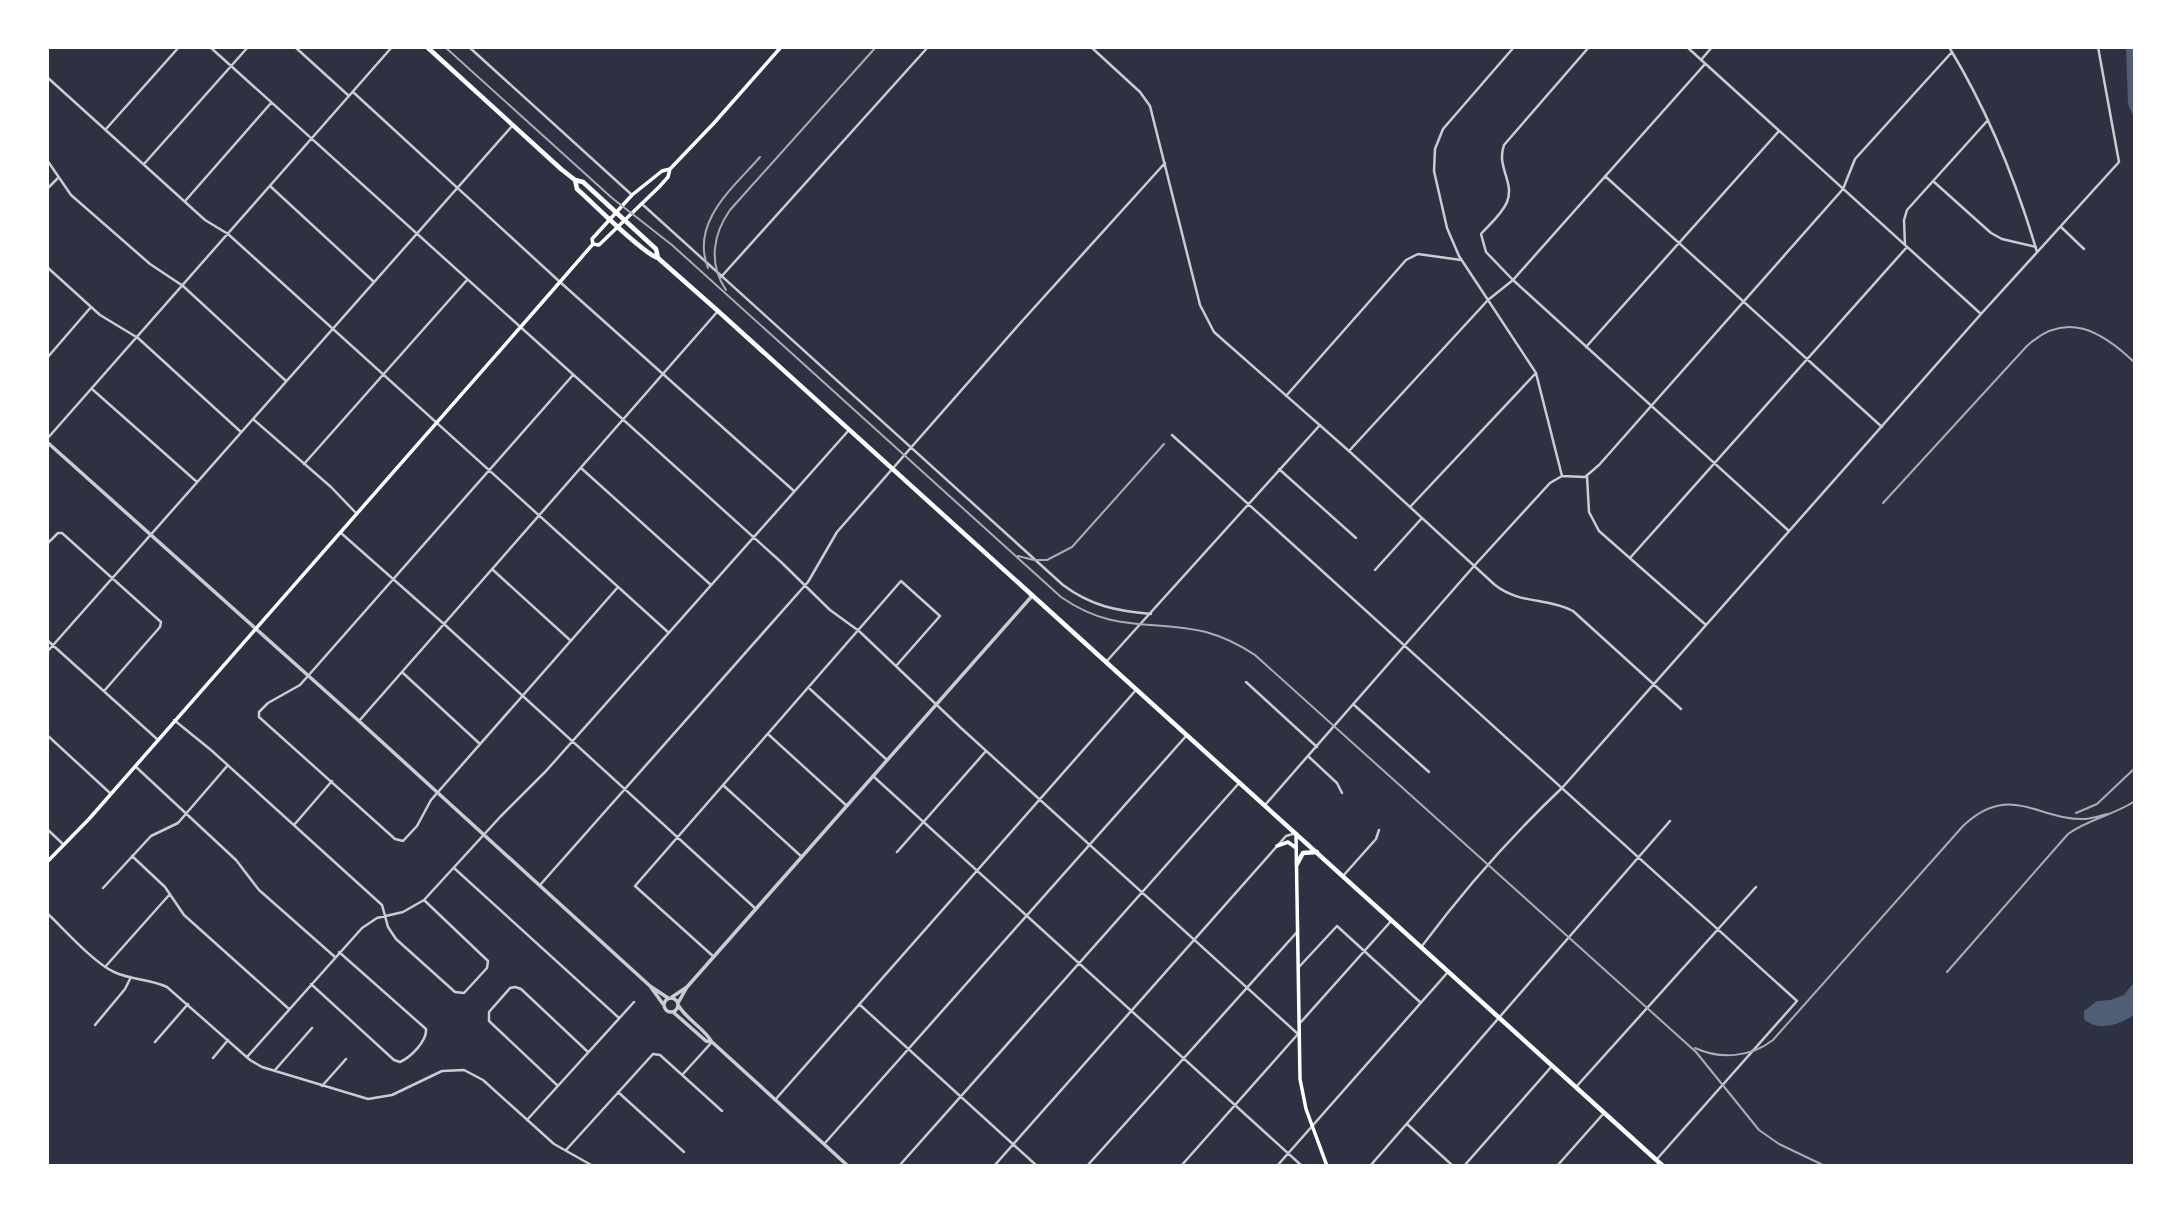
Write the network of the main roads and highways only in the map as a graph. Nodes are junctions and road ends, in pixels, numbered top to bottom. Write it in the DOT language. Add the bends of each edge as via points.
graph roads {
  1 [pos="427,47"];
  2 [pos="781,47"];
  3 [pos="670,169"];
  4 [pos="575,180"];
  5 [pos="615,212"];
  6 [pos="610,219"];
  7 [pos="623,219"];
  8 [pos="617,225"];
  9 [pos="593,244"];
  10 [pos="659,258"];
  11 [pos="1296,833"];
  12 [pos="1277,846"];
  13 [pos="1297,850"];
  14 [pos="1317,852"];
  15 [pos="47,862"];
  16 [pos="1297,864"];
  17 [pos="1327,1166"];
  18 [pos="1663,1166"];
  1 -- 4 [label="main road"];
  2 -- 3 [label="main road"];
  3 -- 5 [label="main road"];
  3 -- 7 [label="main road" via="668,177"];
  4 -- 5 [label="main road"];
  4 -- 6 [label="main road" via="577,189"];
  5 -- 6 [label="main road"];
  5 -- 7 [label="main road"];
  6 -- 8 [label="main road"];
  6 -- 9 [label="main road" via="592,239"];
  7 -- 8 [label="main road"];
  7 -- 10 [label="main road" via="656,249"];
  8 -- 9 [label="main road" via="599,245"];
  8 -- 10 [label="main road"];
  9 -- 15 [label="main road"];
  10 -- 11 [label="main road"];
  11 -- 13 [label="main road"];
  11 -- 14 [label="main road"];
  12 -- 13 [label="main road" via="1288,842"];
  13 -- 16 [label="main road"];
  14 -- 16 [label="main road" via="1303,853"];
  14 -- 18 [label="main road"];
  16 -- 17 [label="main road" via="1300,1079"];
}
